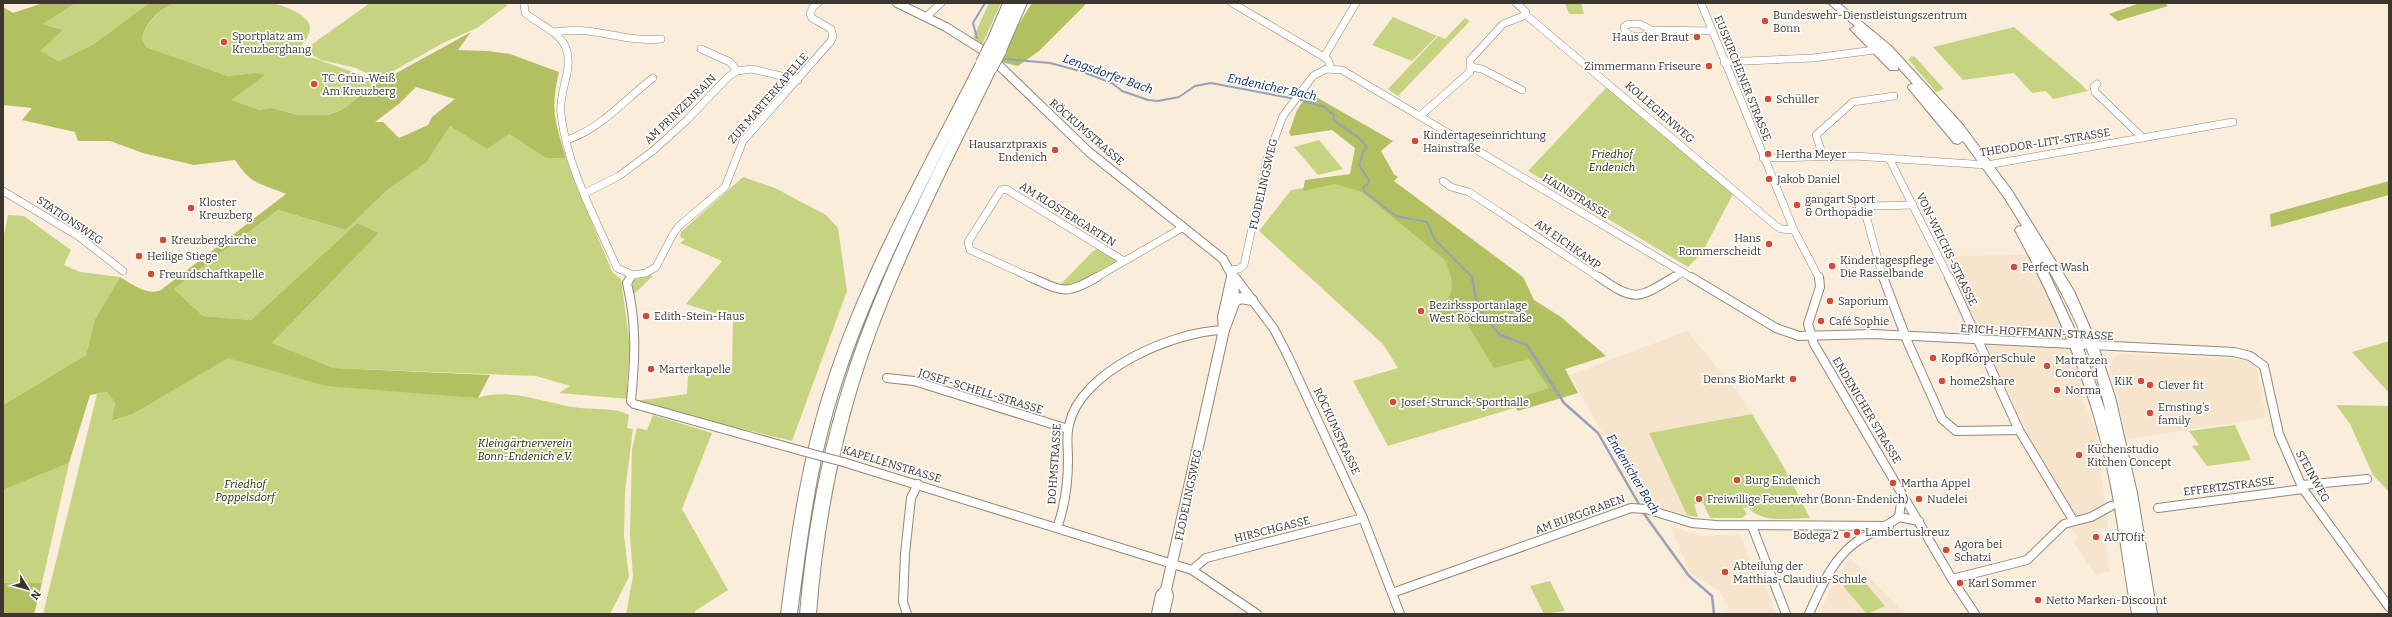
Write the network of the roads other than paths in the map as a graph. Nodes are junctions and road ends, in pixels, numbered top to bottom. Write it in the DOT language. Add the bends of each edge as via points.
graph roads {
  1 [pos="524,3"];
  2 [pos="818,3"];
  3 [pos="896,3"];
  4 [pos="941,3"];
  5 [pos="1018,3"];
  6 [pos="1232,3"];
  7 [pos="1356,3"];
  8 [pos="1516,3"];
  9 [pos="1701,3"];
  10 [pos="1825,3"];
  11 [pos="1833,3"];
  12 [pos="1526,15"];
  13 [pos="926,17"];
  14 [pos="1651,30"];
  15 [pos="1712,31"];
  16 [pos="554,32"];
  17 [pos="661,39"];
  18 [pos="991,48"];
  19 [pos="701,49"];
  20 [pos="1882,49"];
  21 [pos="1324,57"];
  22 [pos="1724,62"];
  23 [pos="987,65"];
  24 [pos="1471,67"];
  25 [pos="1330,68"];
  26 [pos="737,72"];
  27 [pos="653,78"];
  28 [pos="798,80"];
  29 [pos="2097,84"];
  30 [pos="1522,90"];
  31 [pos="1894,96"];
  32 [pos="1421,115"];
  33 [pos="2233,122"];
  34 [pos="2143,138"];
  35 [pos="567,140"];
  36 [pos="1823,156"];
  37 [pos="1763,158"];
  38 [pos="1889,158"];
  39 [pos="1982,164"];
  40 [pos="1443,182"];
  41 [pos="3,191"];
  42 [pos="585,193"];
  43 [pos="1913,205"];
  44 [pos="1182,228"];
  45 [pos="1794,230"];
  46 [pos="1124,261"];
  47 [pos="123,271"];
  48 [pos="1231,272"];
  49 [pos="1683,272"];
  50 [pos="632,276"];
  51 [pos="1252,300"];
  52 [pos="1233,302"];
  53 [pos="1224,330"];
  54 [pos="1812,337"];
  55 [pos="1905,337"];
  56 [pos="1979,341"];
  57 [pos="2078,345"];
  58 [pos="2092,346"];
  59 [pos="2260,361"];
  60 [pos="886,378"];
  61 [pos="1068,429"];
  62 [pos="2019,430"];
  63 [pos="2367,479"];
  64 [pos="918,484"];
  65 [pos="2303,487"];
  66 [pos="1902,496"];
  67 [pos="2111,506"];
  68 [pos="2158,508"];
  69 [pos="1899,516"];
  70 [pos="1363,518"];
  71 [pos="2073,520"];
  72 [pos="1919,521"];
  73 [pos="1752,526"];
  74 [pos="1889,526"];
  75 [pos="1057,528"];
  76 [pos="1172,565"];
  77 [pos="1192,570"];
  78 [pos="1952,578"];
  79 [pos="1166,590"];
  80 [pos="1392,593"];
  81 [pos="2389,607"];
  82 [pos="789,614"];
  83 [pos="808,614"];
  84 [pos="907,614"];
  85 [pos="1157,614"];
  86 [pos="1164,614"];
  87 [pos="1257,614"];
  88 [pos="1400,614"];
  89 [pos="1786,614"];
  90 [pos="1808,614"];
  91 [pos="1975,614"];
  92 [pos="2139,614"];
  93 [pos="2150,614"];
  1 -- 16 [label="street" via="523,9 529,17"];
  2 -- 28 [label="street, ZUR MARTERKAPELLE" via="810,14 812,18 831,29 833,36"];
  3 -- 13 [label="street, RÖCKUMSTRASSE"];
  4 -- 13 [label="street"];
  5 -- 18 [label="highway"];
  6 -- 21 [label="street"];
  7 -- 21 [label="street"];
  8 -- 12 [label="street, KOLLEGIENWEG"];
  9 -- 15 [label="street, EUSKIRCHENER STRASSE"];
  10 -- 20 [label="main road"];
  11 -- 20 [label="main road"];
  12 -- 24 [label="street" via="1503,24 1470,60"];
  12 -- 45 [label="street, KOLLEGIENWEG" via="1775,225 1781,229"];
  13 -- 18 [label="street, RÖCKUMSTRASSE"];
  14 -- 15 [label="street"];
  15 -- 22 [label="street, EUSKIRCHENER STRASSE"];
  16 -- 17 [label="street" via="601,31 633,38"];
  16 -- 35 [label="street" via="566,49 568,61 560,107"];
  18 -- 23 [label="highway, bridge"];
  18 -- 44 [label="street, RÖCKUMSTRASSE" via="1008,72 1068,134"];
  19 -- 26 [label="street" via="730,62"];
  20 -- 22 [label="street" via="1811,58"];
  20 -- 39 [label="main road" via="1939,103"];
  21 -- 25 [label="street" via="1328,60"];
  22 -- 37 [label="street, EUSKIRCHENER STRASSE"];
  23 -- 82 [label="highway" via="884,260 848,344 834,383 811,469 800,525"];
  23 -- 83 [label="highway" via="898,262 864,346 838,428 828,471 818,526"];
  24 -- 30 [label="street" via="1482,69"];
  24 -- 32 [label="street" via="1465,77"];
  25 -- 32 [label="street, HAINSTRASSE" via="1349,72"];
  25 -- 48 [label="street, FLODELINGSWEG" via="1313,76 1294,98 1273,138 1243,266"];
  26 -- 28 [label="street" via="752,69"];
  26 -- 42 [label="street, AM PRINZENRAIN" via="728,77 654,150 619,176"];
  27 -- 35 [label="street" via="599,125 582,136"];
  28 -- 50 [label="street, ZUR MARTERKAPELLE" via="736,151 730,179 725,187 674,231 660,263 645,273"];
  29 -- 34 [label="street" via="2094,87 2095,92"];
  31 -- 36 [label="street" via="1853,102 1816,135"];
  32 -- 49 [label="street, HAINSTRASSE"];
  33 -- 34 [label="street, THEODOR-LITT-STRASSE"];
  34 -- 39 [label="street, THEODOR-LITT-STRASSE"];
  35 -- 42 [label="street"];
  36 -- 37 [label="street, THEODOR-LITT-STRASSE"];
  36 -- 38 [label="street, THEODOR-LITT-STRASSE"];
  37 -- 45 [label="street, EUSKIRCHENER STRASSE"];
  38 -- 39 [label="street, THEODOR-LITT-STRASSE"];
  38 -- 43 [label="street, VON-WEICHS-STRASSE"];
  39 -- 57 [label="main road" via="2047,276"];
  39 -- 58 [label="main road" via="2068,291"];
  40 -- 49 [label="street, AM EICHKAMP" via="1469,192 1619,292 1637,296 1646,294"];
  41 -- 47 [label="street, STATIONSWEG" via="78,236"];
  42 -- 50 [label="street" via="617,268"];
  43 -- 55 [label="street" via="1873,206 1868,207 1865,212 1879,266"];
  43 -- 56 [label="street, VON-WEICHS-STRASSE"];
  44 -- 46 [label="street, AM KLOSTERGARTEN"];
  44 -- 48 [label="street, RÖCKUMSTRASSE" via="1192,240"];
  45 -- 54 [label="street, EUSKIRCHENER STRASSE" via="1817,269 1820,280 1808,324"];
  46 -- 46 [label="street, AM KLOSTERGARTEN" via="1080,287 1063,291 974,253 970,250 968,242 995,197 1001,190 1006,189"];
  48 -- 51 [label="street, RÖCKUMSTRASSE"];
  48 -- 52 [label="street, FLODELINGSWEG" via="1236,287"];
  48 -- 53 [label="street, FLODELINGSWEG" via="1223,317"];
  49 -- 54 [label="street, HAINSTRASSE" via="1785,334"];
  50 -- 64 [label="street, KAPELLENSTRASSE, bridge" via="627,283 634,312 635,344 631,401 634,404"];
  51 -- 52 [label="street" via="1240,298"];
  51 -- 70 [label="street, RÖCKUMSTRASSE" via="1274,329 1287,354"];
  52 -- 53 [label="street, FLODELINGSWEG"];
  53 -- 61 [label="street, DOHMSTRASSE" via="1207,330 1167,344 1136,356 1112,371 1093,384 1083,395 1073,411"];
  53 -- 76 [label="street, FLODELINGSWEG"];
  54 -- 55 [label="street, ERICH-HOFFMANN-STRASSE" via="1839,334"];
  54 -- 66 [label="street, ENDENICHER STRASSE" via="1822,360 1895,479"];
  55 -- 56 [label="street, ERICH-HOFFMANN-STRASSE"];
  55 -- 62 [label="street" via="1942,419 1951,429"];
  56 -- 57 [label="street, ERICH-HOFFMANN-STRASSE"];
  56 -- 62 [label="street, VON-WEICHS-STRASSE"];
  57 -- 58 [label="street, ERICH-HOFFMANN-STRASSE"];
  57 -- 92 [label="main road" via="2114,468"];
  58 -- 59 [label="street, ERICH-HOFFMANN-STRASSE" via="2234,352"];
  58 -- 93 [label="main road" via="2109,397 2130,493"];
  59 -- 65 [label="street, STEINWEG" via="2264,366 2279,434"];
  60 -- 61 [label="street, JOSEF-SCHELL-STRASSE" via="914,381"];
  61 -- 75 [label="street, DOHMSTRASSE" via="1065,502"];
  62 -- 71 [label="street, VON-WEICHS-STRASSE"];
  63 -- 65 [label="street, EFFERTZSTRASSE"];
  64 -- 75 [label="street, KAPELLENSTRASSE"];
  64 -- 84 [label="street" via="911,498 904,554 903,602"];
  65 -- 68 [label="street, EFFERTZSTRASSE"];
  65 -- 81 [label="street, STEINWEG"];
  66 -- 69 [label="street"];
  66 -- 72 [label="street, ENDENICHER STRASSE"];
  67 -- 71 [label="street" via="2091,517"];
  69 -- 72 [label="street"];
  69 -- 74 [label="street"];
  70 -- 77 [label="street, HIRSCHGASSE" via="1206,558"];
  70 -- 80 [label="street, RÖCKUMSTRASSE"];
  71 -- 78 [label="street" via="2064,524 2027,560"];
  72 -- 78 [label="street, ENDENICHER STRASSE"];
  73 -- 74 [label="street, AM BURGGRABEN"];
  73 -- 80 [label="street, AM BURGGRABEN" via="1692,523 1635,508"];
  73 -- 89 [label="street"];
  74 -- 90 [label="street" via="1860,539 1843,552 1829,572"];
  75 -- 76 [label="street, KAPELLENSTRASSE"];
  76 -- 77 [label="street, KAPELLENSTRASSE"];
  76 -- 79 [label="street, FLODELINGSWEG"];
  77 -- 87 [label="street, KAPELLENSTRASSE"];
  78 -- 91 [label="street, ENDENICHER STRASSE"];
  79 -- 85 [label="street, FLODELINGSWEG" via="1161,595"];
  79 -- 86 [label="street, FLODELINGSWEG" via="1168,596"];
  80 -- 88 [label="street, RÖCKUMSTRASSE"];
}
